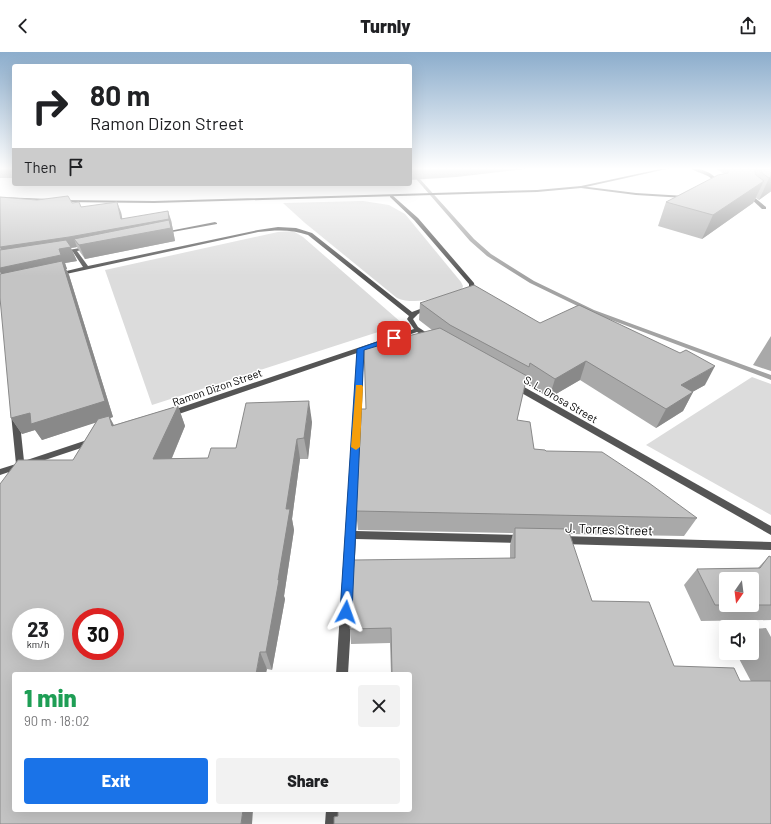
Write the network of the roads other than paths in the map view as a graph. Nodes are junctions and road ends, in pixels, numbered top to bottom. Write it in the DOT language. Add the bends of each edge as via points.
graph roads {
  1 [pos="400,204"];
  2 [pos="759,204"];
  3 [pos="764,208"];
  4 [pos="215,222"];
  5 [pos="152,235"];
  6 [pos="97,245"];
  7 [pos="74,250"];
  8 [pos="58,252"];
  9 [pos="87,268"];
  10 [pos="50,276"];
  11 [pos="464,296"];
  12 [pos="434,306"];
  13 [pos="412,315"];
  14 [pos="418,330"];
  15 [pos="436,341"];
  16 [pos="361,349"];
  17 [pos="504,380"];
  18 [pos="14,407"];
  19 [pos="164,416"];
  20 [pos="104,437"];
  21 [pos="20,466"];
  22 [pos="0,472"];
  23 [pos="16,478"];
  24 [pos="771,531"];
  25 [pos="351,535"];
  26 [pos="535,540"];
  27 [pos="551,540"];
  28 [pos="771,546"];
  29 [pos="342,672"];
  30 [pos="333,812"];
  31 [pos="332,824"];
  1 -- 11 [label="street" via="416,219 472,284 470,293"];
  2 -- 3 [label="street"];
  4 -- 5 [label="street"];
  6 -- 7 [label="street"];
  7 -- 8 [label="street"];
  7 -- 9 [label="street"];
  9 -- 10 [label="street"];
  9 -- 13 [label="street" via="287,227 310,234"];
  12 -- 13 [label="street"];
  13 -- 14 [label="street" via="411,323"];
  14 -- 15 [label="street"];
  14 -- 16 [label="street, Ramon Dizon Street"];
  16 -- 19 [label="street, Ramon Dizon Street"];
  16 -- 25 [label="street"];
  17 -- 24 [label="street, S. L. Orosa Street"];
  18 -- 21 [label="street"];
  20 -- 21 [label="street"];
  21 -- 22 [label="street"];
  21 -- 23 [label="street"];
  25 -- 26 [label="street"];
  25 -- 29 [label="street"];
  27 -- 28 [label="street, J. Torres Street"];
  30 -- 31 [label="street"];
}
